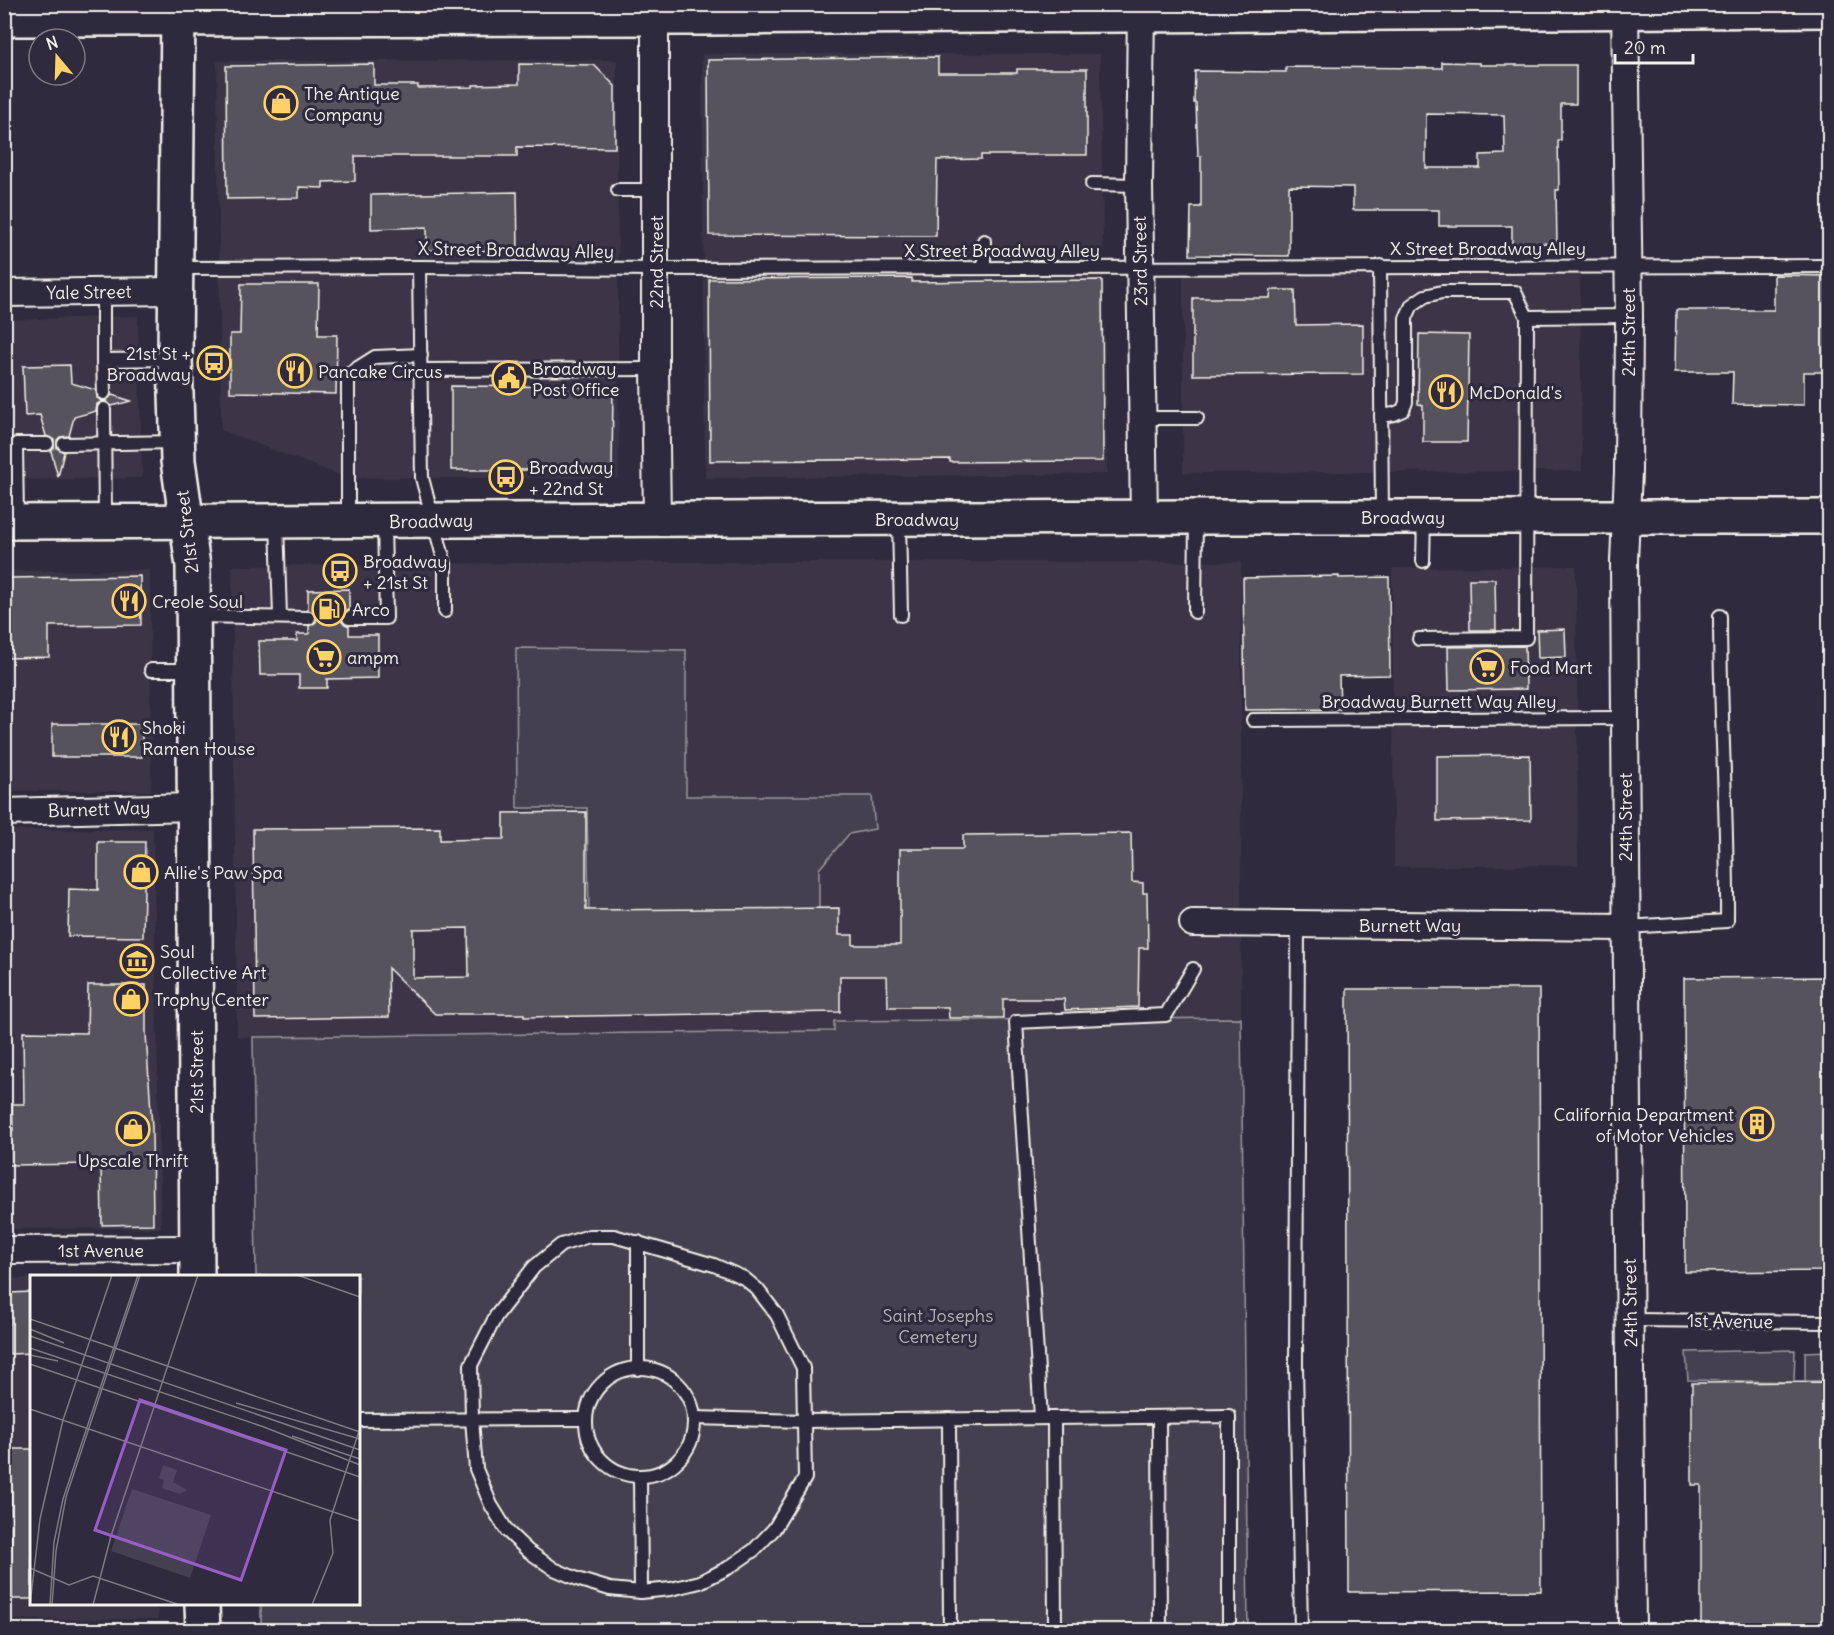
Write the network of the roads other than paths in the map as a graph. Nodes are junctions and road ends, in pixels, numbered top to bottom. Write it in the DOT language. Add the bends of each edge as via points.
graph roads {
  1 [pos="1625,7"];
  2 [pos="1141,10"];
  3 [pos="1830,10"];
  4 [pos="178,11"];
  5 [pos="655,11"];
  6 [pos="4,19"];
  7 [pos="1092,184"];
  8 [pos="1139,185"];
  9 [pos="656,189"];
  10 [pos="618,190"];
  11 [pos="984,241"];
  12 [pos="1380,266"];
  13 [pos="1830,266"];
  14 [pos="419,267"];
  15 [pos="984,267"];
  16 [pos="1627,267"];
  17 [pos="1140,268"];
  18 [pos="656,269"];
  19 [pos="174,279"];
  20 [pos="103,291"];
  21 [pos="4,293"];
  22 [pos="1629,316"];
  23 [pos="1527,317"];
  24 [pos="421,355"];
  25 [pos="174,359"];
  26 [pos="103,360"];
  27 [pos="655,369"];
  28 [pos="421,370"];
  29 [pos="104,393"];
  30 [pos="104,409"];
  31 [pos="1381,416"];
  32 [pos="1143,418"];
  33 [pos="1197,418"];
  34 [pos="177,442"];
  35 [pos="47,444"];
  36 [pos="64,444"];
  37 [pos="103,444"];
  38 [pos="1144,517"];
  39 [pos="1196,517"];
  40 [pos="1382,517"];
  41 [pos="1527,517"];
  42 [pos="1626,517"];
  43 [pos="1830,517"];
  44 [pos="1424,518"];
  45 [pos="657,519"];
  46 [pos="899,519"];
  47 [pos="432,520"];
  48 [pos="277,521"];
  49 [pos="348,521"];
  50 [pos="11,522"];
  51 [pos="105,522"];
  52 [pos="384,522"];
  53 [pos="188,523"];
  54 [pos="1423,561"];
  55 [pos="445,611"];
  56 [pos="1195,612"];
  57 [pos="901,615"];
  58 [pos="194,616"];
  59 [pos="1719,616"];
  60 [pos="280,617"];
  61 [pos="309,618"];
  62 [pos="349,618"];
  63 [pos="1419,639"];
  64 [pos="151,670"];
  65 [pos="194,670"];
  66 [pos="1625,718"];
  67 [pos="1253,720"];
  68 [pos="195,807"];
  69 [pos="4,812"];
  70 [pos="1193,923"];
  71 [pos="1298,924"];
  72 [pos="1626,927"];
  73 [pos="1193,969"];
  74 [pos="638,1242"];
  75 [pos="4,1250"];
  76 [pos="197,1263"];
  77 [pos="1630,1320"];
  78 [pos="1830,1322"];
  79 [pos="638,1369"];
  80 [pos="1159,1416"];
  81 [pos="694,1418"];
  82 [pos="1048,1418"];
  83 [pos="472,1419"];
  84 [pos="586,1419"];
  85 [pos="949,1419"];
  86 [pos="360,1420"];
  87 [pos="804,1421"];
  88 [pos="640,1476"];
  89 [pos="641,1592"];
  90 [pos="202,1605"];
  91 [pos="203,1630"];
  92 [pos="950,1630"];
  93 [pos="1055,1630"];
  94 [pos="1160,1630"];
  95 [pos="1229,1630"];
  96 [pos="1301,1630"];
  97 [pos="1632,1630"];
  1 -- 2 [label="main road"];
  1 -- 3 [label="main road"];
  1 -- 16 [label="street, 24th Street"];
  2 -- 5 [label="main road"];
  2 -- 8 [label="street, 23rd Street"];
  4 -- 5 [label="main road"];
  4 -- 6 [label="main road"];
  4 -- 19 [label="main road, 21st Street"];
  5 -- 9 [label="street, 22nd Street"];
  7 -- 8 [label="lane"];
  8 -- 17 [label="street, 23rd Street"];
  9 -- 10 [label="lane"];
  9 -- 18 [label="street, 22nd Street"];
  11 -- 15 [label="lane"];
  12 -- 16 [label="lane, X Street Broadway Alley"];
  12 -- 17 [label="lane, X Street Broadway Alley"];
  12 -- 31 [label="lane"];
  13 -- 16 [label="lane, X Street Broadway Alley"];
  14 -- 18 [label="lane, X Street Broadway Alley"];
  14 -- 19 [label="lane, X Street Broadway Alley"];
  14 -- 24 [label="lane"];
  15 -- 17 [label="lane, X Street Broadway Alley"];
  15 -- 18 [label="lane, X Street Broadway Alley"];
  16 -- 22 [label="street, 24th Street"];
  17 -- 32 [label="street, 23rd Street"];
  18 -- 27 [label="street, 22nd Street"];
  19 -- 20 [label="street, Yale Street"];
  19 -- 25 [label="main road, 21st Street"];
  20 -- 21 [label="street, Yale Street"];
  20 -- 26 [label="lane"];
  22 -- 23 [label="lane"];
  22 -- 42 [label="street, 24th Street"];
  23 -- 31 [label="lane" via="1515,292 1442,292 1425,296 1412,305 1406,318 1406,402 1403,410"];
  23 -- 41 [label="lane"];
  24 -- 28 [label="lane"];
  24 -- 49 [label="lane" via="375,357 348,374"];
  25 -- 26 [label="lane"];
  25 -- 34 [label="main road, 21st Street"];
  26 -- 29 [label="lane"];
  27 -- 28 [label="lane"];
  27 -- 45 [label="street, 22nd Street"];
  28 -- 47 [label="lane" via="422,478"];
  30 -- 37 [label="lane"];
  31 -- 40 [label="lane"];
  32 -- 33 [label="lane"];
  32 -- 38 [label="street, 23rd Street"];
  34 -- 37 [label="lane"];
  34 -- 53 [label="main road, 21st Street"];
  35 -- 50 [label="lane" via="16,444"];
  36 -- 37 [label="lane"];
  37 -- 51 [label="lane"];
  38 -- 39 [label="main road, Broadway"];
  38 -- 46 [label="main road, Broadway"];
  39 -- 40 [label="main road, Broadway"];
  39 -- 56 [label="lane"];
  40 -- 44 [label="main road, Broadway"];
  41 -- 42 [label="main road, Broadway"];
  41 -- 44 [label="main road, Broadway"];
  41 -- 63 [label="lane" via="1526,638"];
  42 -- 43 [label="main road, Broadway"];
  42 -- 66 [label="street, 24th Street"];
  44 -- 54 [label="lane"];
  45 -- 46 [label="main road, Broadway"];
  45 -- 47 [label="main road, Broadway"];
  46 -- 57 [label="lane"];
  47 -- 52 [label="main road, Broadway"];
  47 -- 55 [label="lane" via="445,564"];
  48 -- 49 [label="main road, Broadway"];
  48 -- 53 [label="main road, Broadway"];
  48 -- 60 [label="lane"];
  49 -- 52 [label="main road, Broadway"];
  50 -- 51 [label="main road, Broadway"];
  51 -- 53 [label="main road, Broadway"];
  52 -- 62 [label="lane" via="386,618"];
  53 -- 58 [label="main road, 21st Street"];
  58 -- 60 [label="lane"];
  58 -- 65 [label="main road, 21st Street"];
  59 -- 72 [label="lane" via="1727,921"];
  60 -- 61 [label="lane"];
  64 -- 65 [label="lane"];
  65 -- 68 [label="main road, 21st Street"];
  66 -- 67 [label="lane, Broadway Burnett Way Alley"];
  66 -- 72 [label="street, 24th Street"];
  68 -- 69 [label="street, Burnett Way"];
  68 -- 76 [label="main road, 21st Street"];
  70 -- 71 [label="street, Burnett Way"];
  71 -- 72 [label="street, Burnett Way"];
  71 -- 96 [label="lane" via="1296,1365"];
  72 -- 77 [label="street, 24th Street"];
  73 -- 82 [label="lane" via="1166,1015 1016,1022"];
  74 -- 79 [label="lane"];
  74 -- 83 [label="lane" via="614,1236 589,1236 561,1245 534,1267 496,1316 471,1365"];
  74 -- 87 [label="lane" via="714,1265 744,1278 757,1289 777,1315 803,1368"];
  75 -- 76 [label="street, 1st Avenue"];
  77 -- 78 [label="lane, 1st Avenue"];
  77 -- 97 [label="street, 24th Street"];
  79 -- 81 [label="lane" via="658,1372 676,1382 685,1392"];
  79 -- 84 [label="lane" via="608,1379 589,1404"];
  80 -- 82 [label="lane"];
  80 -- 94 [label="lane"];
  80 -- 95 [label="lane" via="1229,1416"];
  81 -- 87 [label="lane"];
  81 -- 88 [label="lane" via="690,1440 680,1459 654,1474"];
  82 -- 85 [label="lane"];
  82 -- 93 [label="lane"];
  83 -- 84 [label="lane"];
  83 -- 86 [label="lane"];
  83 -- 89 [label="lane" via="476,1469 507,1531 554,1569 610,1589"];
  84 -- 88 [label="lane" via="592,1448 601,1459 625,1475"];
  85 -- 87 [label="lane"];
  85 -- 92 [label="lane"];
  87 -- 89 [label="lane" via="805,1478 774,1529 754,1550 700,1582"];
  88 -- 89 [label="lane"];
  90 -- 91 [label="main road"];
}
